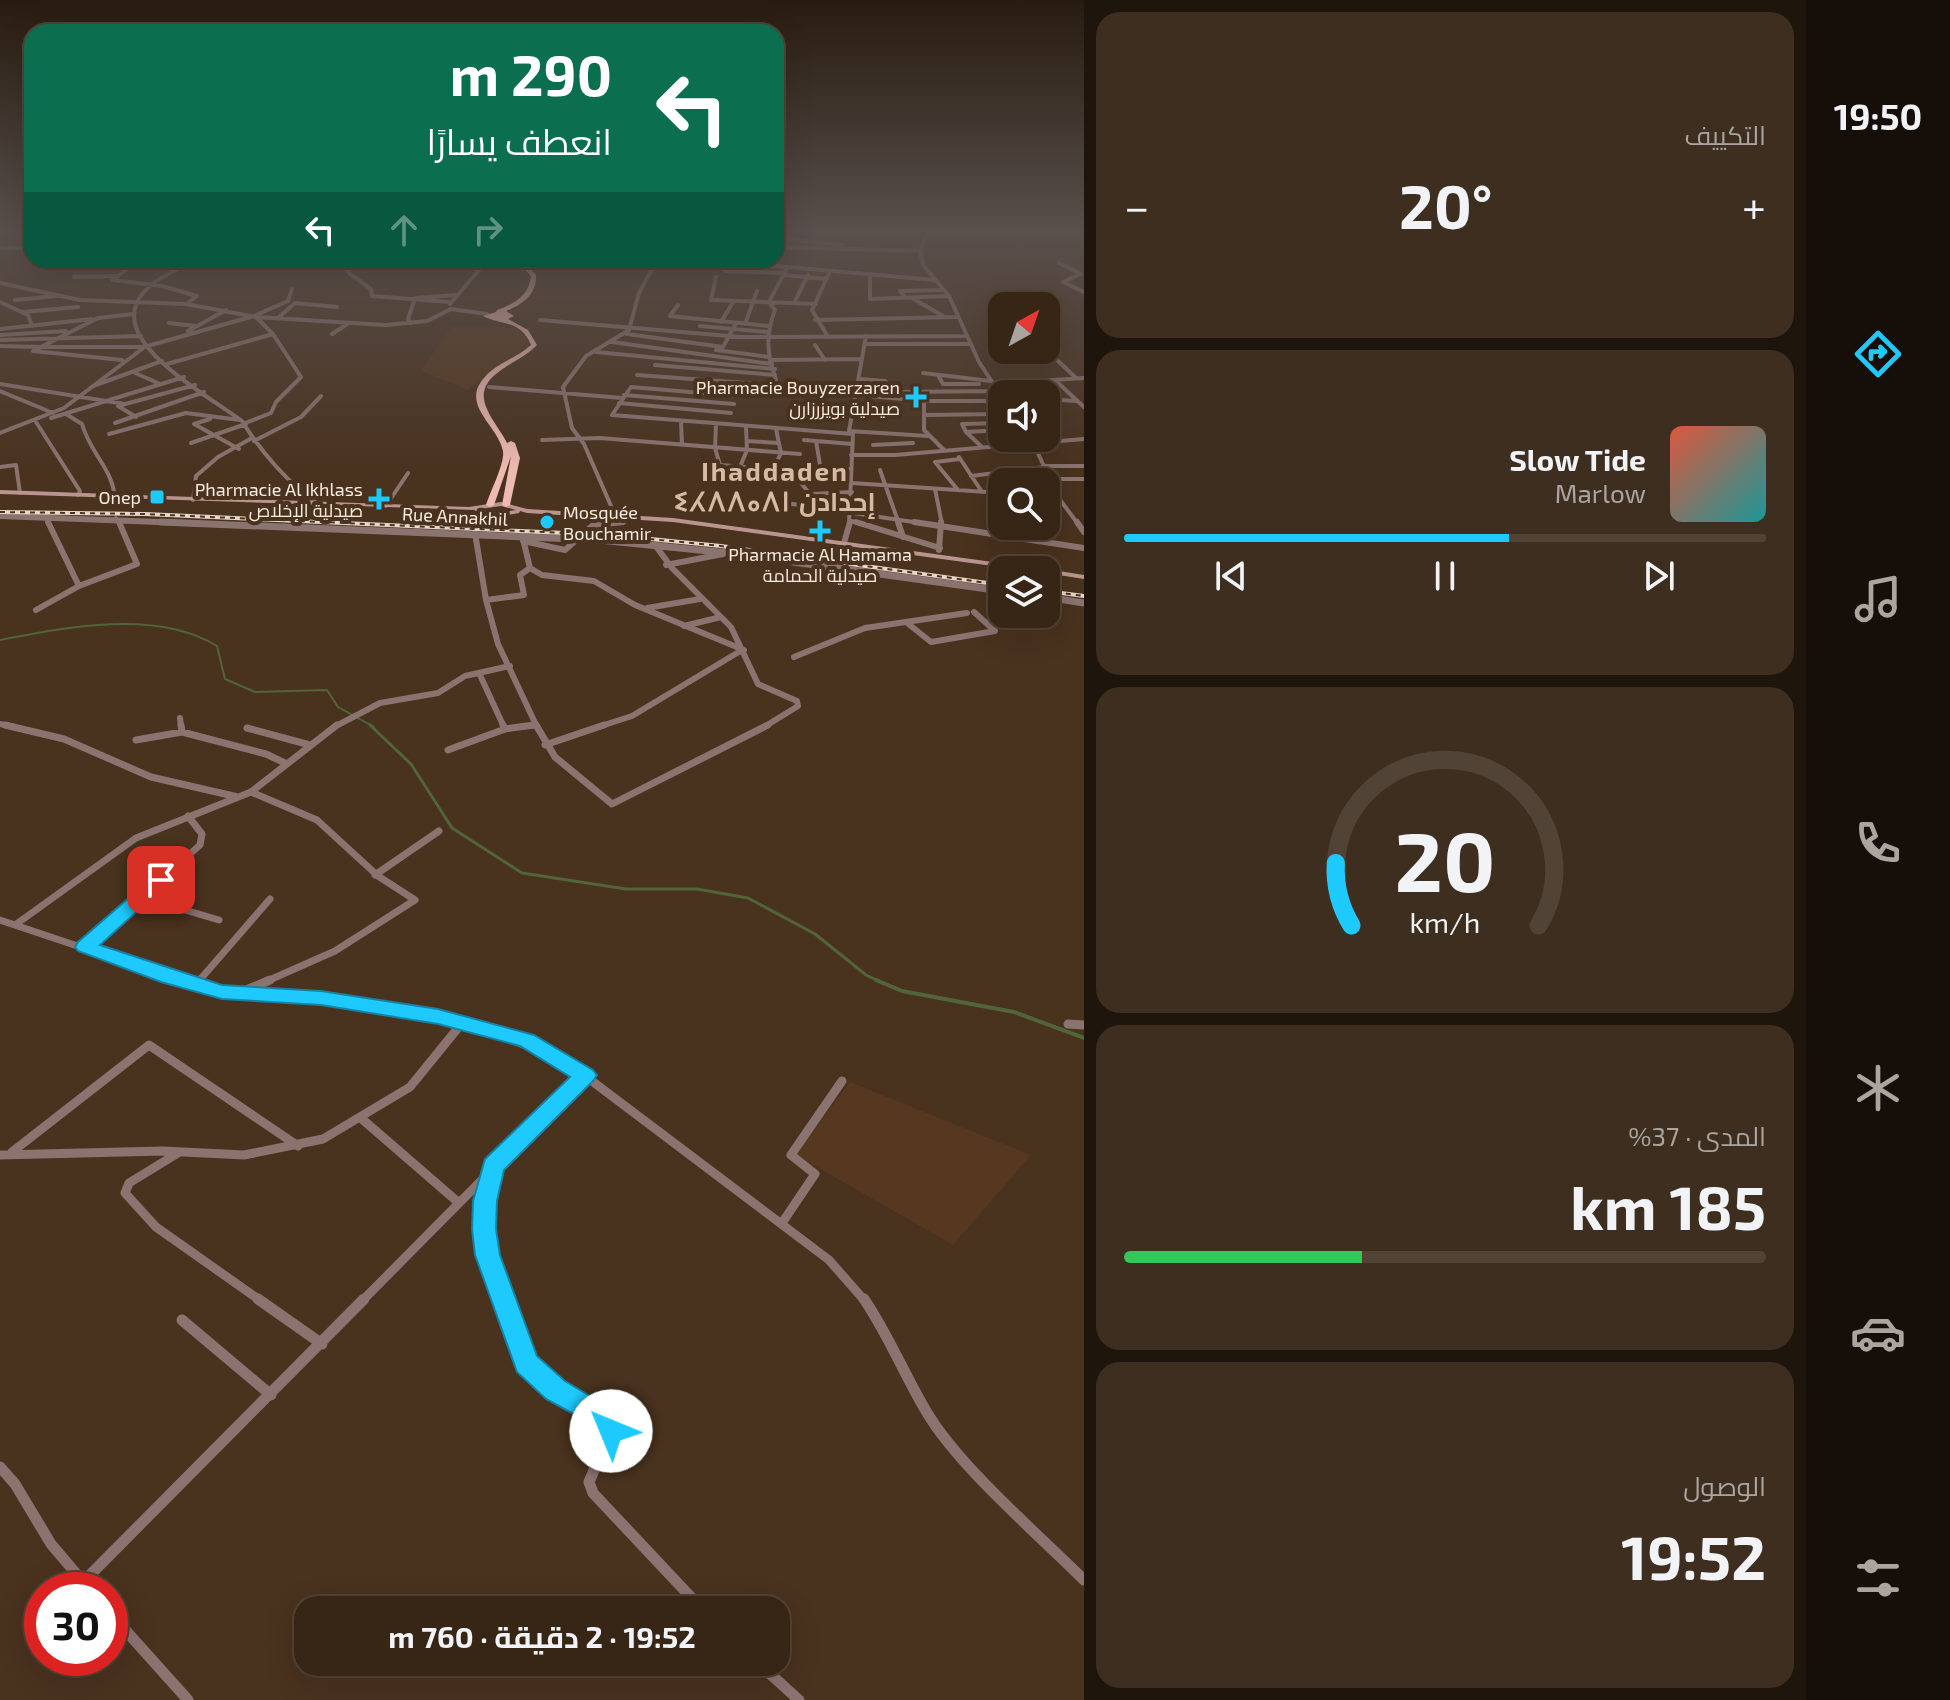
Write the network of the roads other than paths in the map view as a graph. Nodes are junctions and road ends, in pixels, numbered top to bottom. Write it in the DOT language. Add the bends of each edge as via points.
graph roads {
  1 [pos="23,312"];
  2 [pos="78,312"];
  3 [pos="222,312"];
  4 [pos="236,312"];
  5 [pos="265,312"];
  6 [pos="284,312"];
  7 [pos="410,312"];
  8 [pos="446,312"];
  9 [pos="475,312"];
  10 [pos="510,312"];
  11 [pos="510,312"];
  12 [pos="633,312"];
  13 [pos="673,312"];
  14 [pos="727,312"];
  15 [pos="749,312"];
  16 [pos="774,312"];
  17 [pos="813,312"];
  18 [pos="936,312"];
  19 [pos="954,312"];
  20 [pos="133,314"];
  21 [pos="487,314"];
  22 [pos="78,316"];
  23 [pos="506,316"];
  24 [pos="255,317"];
  25 [pos="944,317"];
  26 [pos="956,317"];
  27 [pos="98,318"];
  28 [pos="278,318"];
  29 [pos="701,319"];
  30 [pos="540,320"];
  31 [pos="815,320"];
  32 [pos="351,322"];
  33 [pos="721,322"];
  34 [pos="169,323"];
  35 [pos="411,323"];
  36 [pos="736,323"];
  37 [pos="745,324"];
  38 [pos="32,326"];
  39 [pos="196,326"];
  40 [pos="700,326"];
  41 [pos="732,329"];
  42 [pos="68,332"];
  43 [pos="627,332"];
  44 [pos="768,332"];
  45 [pos="0,334"];
  46 [pos="273,334"];
  47 [pos="332,334"];
  48 [pos="699,334"];
  49 [pos="141,336"];
  50 [pos="179,336"];
  51 [pos="729,336"];
  52 [pos="866,336"];
  53 [pos="965,336"];
  54 [pos="828,337"];
  55 [pos="55,338"];
  56 [pos="612,342"];
  57 [pos="688,344"];
  58 [pos="865,344"];
  59 [pos="970,344"];
  60 [pos="815,345"];
  61 [pos="0,346"];
  62 [pos="41,347"];
  63 [pos="144,347"];
  64 [pos="722,349"];
  65 [pos="663,350"];
  66 [pos="592,352"];
  67 [pos="679,352"];
  68 [pos="658,357"];
  69 [pos="862,359"];
  70 [pos="122,360"];
  71 [pos="825,360"];
  72 [pos="164,363"];
  73 [pos="1060,363"];
  74 [pos="655,365"];
  75 [pos="772,365"];
  76 [pos="746,370"];
  77 [pos="132,372"];
  78 [pos="923,373"];
  79 [pos="637,375"];
  80 [pos="938,375"];
  81 [pos="650,376"];
  82 [pos="184,377"];
  83 [pos="1076,378"];
  84 [pos="1084,378"];
  85 [pos="859,379"];
  86 [pos="687,380"];
  87 [pos="990,380"];
  88 [pos="1055,380"];
  89 [pos="710,381"];
  90 [pos="988,382"];
  91 [pos="737,383"];
  92 [pos="988,383"];
  93 [pos="0,384"];
  94 [pos="160,384"];
  95 [pos="946,384"];
  96 [pos="1060,384"];
  97 [pos="195,385"];
  98 [pos="89,387"];
  99 [pos="489,387"];
  100 [pos="0,391"];
  101 [pos="563,391"];
  102 [pos="683,391"];
  103 [pos="988,391"];
  104 [pos="204,392"];
  105 [pos="705,393"];
  106 [pos="949,393"];
  107 [pos="895,394"];
  108 [pos="856,395"];
  109 [pos="321,396"];
  110 [pos="738,396"];
  111 [pos="79,397"];
  112 [pos="622,399"];
  113 [pos="988,399"];
  114 [pos="1060,399"];
  115 [pos="679,400"];
  116 [pos="106,401"];
  117 [pos="924,401"];
  118 [pos="127,403"];
  119 [pos="1082,403"];
  120 [pos="734,404"];
  121 [pos="674,409"];
  122 [pos="60,410"];
  123 [pos="53,413"];
  124 [pos="149,413"];
  125 [pos="731,413"];
  126 [pos="67,414"];
  127 [pos="988,414"];
  128 [pos="924,415"];
  129 [pos="136,417"];
  130 [pos="216,417"];
  131 [pos="670,421"];
  132 [pos="681,421"];
  133 [pos="35,422"];
  134 [pos="244,422"];
  135 [pos="115,423"];
  136 [pos="988,423"];
  137 [pos="716,424"];
  138 [pos="725,425"];
  139 [pos="746,427"];
  140 [pos="776,429"];
  141 [pos="807,431"];
  142 [pos="988,431"];
  143 [pos="865,432"];
  144 [pos="966,432"];
  145 [pos="0,433"];
  146 [pos="851,433"];
  147 [pos="109,434"];
  148 [pos="213,435"];
  149 [pos="906,435"];
  150 [pos="928,436"];
  151 [pos="578,437"];
  152 [pos="1060,439"];
  153 [pos="1084,439"];
  154 [pos="542,440"];
  155 [pos="804,440"];
  156 [pos="747,441"];
  157 [pos="816,441"];
  158 [pos="191,443"];
  159 [pos="256,443"];
  160 [pos="778,443"];
  161 [pos="913,443"];
  162 [pos="852,444"];
  163 [pos="682,445"];
  164 [pos="873,445"];
  165 [pos="988,446"];
  166 [pos="982,447"];
  167 [pos="715,448"];
  168 [pos="239,449"];
  169 [pos="954,449"];
  170 [pos="747,450"];
  171 [pos="944,450"];
  172 [pos="818,452"];
  173 [pos="1038,452"];
  174 [pos="781,453"];
  175 [pos="801,453"];
  176 [pos="922,453"];
  177 [pos="851,455"];
  178 [pos="881,456"];
  179 [pos="960,459"];
  180 [pos="1084,466"];
  181 [pos="0,467"];
  182 [pos="740,467"];
  183 [pos="1044,467"];
  184 [pos="851,469"];
  185 [pos="773,470"];
  186 [pos="880,470"];
  187 [pos="791,471"];
  188 [pos="798,471"];
  189 [pos="821,471"];
  190 [pos="408,473"];
  191 [pos="971,476"];
  192 [pos="795,479"];
  193 [pos="829,479"];
  194 [pos="1060,479"];
  195 [pos="1084,479"];
  196 [pos="852,483"];
  197 [pos="885,485"];
  198 [pos="935,489"];
  199 [pos="959,491"];
  200 [pos="0,492"];
  201 [pos="852,492"];
  202 [pos="982,492"];
  203 [pos="988,492"];
  204 [pos="20,493"];
  205 [pos="810,494"];
  206 [pos="78,495"];
  207 [pos="115,497"];
  208 [pos="193,500"];
  209 [pos="765,500"];
  210 [pos="1060,500"];
  211 [pos="319,505"];
  212 [pos="386,506"];
  213 [pos="487,508"];
  214 [pos="507,509"];
  215 [pos="836,511"];
  216 [pos="615,515"];
  217 [pos="0,516"];
  218 [pos="45,516"];
  219 [pos="629,516"];
  220 [pos="116,518"];
  221 [pos="851,518"];
  222 [pos="896,520"];
  223 [pos="942,527"];
  224 [pos="1084,532"];
  225 [pos="475,533"];
  226 [pos="903,537"];
  227 [pos="522,538"];
  228 [pos="844,543"];
  229 [pos="655,545"];
  230 [pos="1084,548"];
  231 [pos="939,552"];
  232 [pos="729,553"];
  233 [pos="988,561"];
  234 [pos="666,565"];
  235 [pos="530,568"];
  236 [pos="1060,573"];
  237 [pos="1084,577"];
  238 [pos="79,586"];
  239 [pos="988,589"];
  240 [pos="700,599"];
  241 [pos="1060,599"];
  242 [pos="486,600"];
  243 [pos="1084,603"];
  244 [pos="647,608"];
  245 [pos="36,610"];
  246 [pos="721,617"];
  247 [pos="906,622"];
  248 [pos="684,626"];
  249 [pos="744,650"];
  250 [pos="794,657"];
  251 [pos="510,666"];
  252 [pos="479,673"];
  253 [pos="180,718"];
  254 [pos="0,724"];
  255 [pos="536,725"];
  256 [pos="247,728"];
  257 [pos="505,729"];
  258 [pos="182,732"];
  259 [pos="136,740"];
  260 [pos="310,745"];
  261 [pos="545,745"];
  262 [pos="448,750"];
  263 [pos="285,763"];
  264 [pos="251,792"];
  265 [pos="238,797"];
  266 [pos="188,816"];
  267 [pos="439,831"];
  268 [pos="375,875"];
  269 [pos="141,897"];
  270 [pos="270,899"];
  271 [pos="0,920"];
  272 [pos="219,920"];
  273 [pos="15,925"];
  274 [pos="85,947"];
  275 [pos="195,985"];
  276 [pos="239,993"];
  277 [pos="462,1023"];
  278 [pos="1068,1024"];
  279 [pos="1084,1025"];
  280 [pos="586,1075"];
  281 [pos="842,1081"];
  282 [pos="362,1119"];
  283 [pos="298,1146"];
  284 [pos="179,1152"];
  285 [pos="3,1156"];
  286 [pos="493,1166"];
  287 [pos="459,1203"];
  288 [pos="782,1223"];
  289 [pos="182,1320"];
  290 [pos="322,1344"];
  291 [pos="271,1395"];
  292 [pos="0,1467"];
  293 [pos="75,1572"];
  294 [pos="100,1572"];
  295 [pos="1084,1580"];
  296 [pos="690,1596"];
  297 [pos="128,1633"];
  298 [pos="772,1676"];
  299 [pos="188,1700"];
  300 [pos="799,1700"];
  1 -- 38 [label="street"];
  2 -- 22 [label="street"];
  3 -- 39 [label="street"];
  4 -- 24 [label="street"];
  5 -- 24 [label="street"];
  6 -- 28 [label="street"];
  7 -- 35 [label="street"];
  8 -- 35 [label="street"];
  9 -- 21 [label="street"];
  10 -- 23 [label="highway"];
  11 -- 23 [label="highway"];
  12 -- 43 [label="street"];
  13 -- 29 [label="street" via="670,316"];
  14 -- 33 [label="street"];
  15 -- 37 [label="street"];
  16 -- 44 [label="street"];
  17 -- 31 [label="street"];
  18 -- 25 [label="street"];
  19 -- 26 [label="street"];
  20 -- 27 [label="street"];
  20 -- 49 [label="street"];
  21 -- 23 [label="highway"];
  23 -- 99 [label="highway" via="533,331 541,344"];
  23 -- 213 [label="highway" via="532,335 534,345 479,389 508,455"];
  24 -- 28 [label="street"];
  24 -- 46 [label="street"];
  24 -- 50 [label="street"];
  25 -- 26 [label="street"];
  25 -- 31 [label="street"];
  26 -- 53 [label="street"];
  27 -- 38 [label="street"];
  27 -- 42 [label="street"];
  28 -- 32 [label="street"];
  29 -- 33 [label="street"];
  29 -- 40 [label="street"];
  30 -- 43 [label="street"];
  31 -- 54 [label="street"];
  32 -- 35 [label="street"];
  32 -- 47 [label="street"];
  33 -- 36 [label="street"];
  34 -- 39 [label="street"];
  36 -- 37 [label="street"];
  36 -- 41 [label="street"];
  37 -- 44 [label="street"];
  38 -- 45 [label="street"];
  39 -- 50 [label="street"];
  40 -- 41 [label="street"];
  40 -- 48 [label="street"];
  41 -- 44 [label="street"];
  41 -- 51 [label="street"];
  42 -- 45 [label="street"];
  42 -- 55 [label="street"];
  43 -- 48 [label="street"];
  43 -- 56 [label="street"];
  43 -- 57 [label="street"];
  44 -- 51 [label="street"];
  44 -- 54 [label="street"];
  44 -- 75 [label="street"];
  45 -- 55 [label="street"];
  46 -- 72 [label="street"];
  46 -- 134 [label="street" via="300,379 271,413"];
  48 -- 51 [label="street"];
  49 -- 55 [label="street"];
  49 -- 63 [label="street"];
  50 -- 63 [label="street"];
  51 -- 64 [label="street"];
  52 -- 53 [label="street"];
  52 -- 54 [label="street"];
  52 -- 58 [label="street"];
  53 -- 59 [label="street"];
  55 -- 62 [label="street"];
  56 -- 65 [label="street"];
  56 -- 66 [label="street"];
  57 -- 64 [label="street"];
  57 -- 67 [label="street"];
  58 -- 59 [label="street"];
  58 -- 69 [label="street"];
  59 -- 87 [label="street"];
  60 -- 71 [label="street"];
  61 -- 62 [label="street"];
  62 -- 63 [label="street"];
  62 -- 70 [label="street" via="33,351"];
  63 -- 70 [label="street"];
  63 -- 72 [label="street"];
  64 -- 75 [label="street"];
  65 -- 67 [label="street"];
  65 -- 68 [label="street"];
  66 -- 68 [label="street"];
  66 -- 101 [label="street"];
  67 -- 75 [label="street"];
  68 -- 74 [label="street"];
  68 -- 76 [label="street"];
  69 -- 71 [label="street"];
  69 -- 85 [label="street"];
  70 -- 98 [label="street"];
  71 -- 75 [label="street"];
  72 -- 77 [label="street"];
  72 -- 82 [label="street"];
  73 -- 83 [label="street"];
  74 -- 76 [label="street"];
  74 -- 81 [label="street"];
  75 -- 76 [label="street"];
  75 -- 91 [label="street" via="772,385"];
  76 -- 91 [label="street"];
  77 -- 94 [label="street"];
  77 -- 98 [label="street"];
  78 -- 80 [label="street"];
  79 -- 81 [label="street"];
  80 -- 90 [label="street"];
  80 -- 95 [label="street"];
  81 -- 86 [label="street"];
  82 -- 94 [label="street"];
  82 -- 97 [label="street"];
  83 -- 84 [label="street"];
  83 -- 88 [label="street"];
  85 -- 107 [label="street" via="885,381"];
  85 -- 108 [label="street"];
  86 -- 89 [label="street"];
  86 -- 102 [label="street"];
  89 -- 91 [label="street"];
  89 -- 105 [label="street"];
  91 -- 110 [label="street"];
  92 -- 95 [label="street"];
  93 -- 111 [label="street"];
  94 -- 116 [label="street"];
  95 -- 106 [label="street"];
  96 -- 119 [label="street"];
  97 -- 104 [label="street"];
  97 -- 118 [label="street"];
  98 -- 111 [label="street"];
  99 -- 101 [label="street"];
  99 -- 214 [label="highway" via="485,397 516,458"];
  100 -- 123 [label="street"];
  101 -- 112 [label="street"];
  101 -- 151 [label="street"];
  102 -- 105 [label="street"];
  102 -- 112 [label="street" via="631,387"];
  102 -- 115 [label="street"];
  103 -- 106 [label="street"];
  104 -- 124 [label="street"];
  104 -- 134 [label="street"];
  105 -- 110 [label="street"];
  106 -- 107 [label="street"];
  107 -- 108 [label="street"];
  107 -- 117 [label="street"];
  108 -- 146 [label="street"];
  109 -- 159 [label="street" via="301,417"];
  110 -- 120 [label="street"];
  111 -- 116 [label="street"];
  111 -- 122 [label="street"];
  112 -- 115 [label="street"];
  112 -- 121 [label="street"];
  112 -- 131 [label="street" via="613,416"];
  113 -- 117 [label="street"];
  114 -- 119 [label="street"];
  115 -- 120 [label="street"];
  115 -- 121 [label="street"];
  116 -- 118 [label="street"];
  116 -- 126 [label="street"];
  117 -- 128 [label="street"];
  118 -- 124 [label="street"];
  118 -- 129 [label="street" via="118,407"];
  120 -- 125 [label="street"];
  121 -- 125 [label="street"];
  121 -- 131 [label="street"];
  122 -- 123 [label="street"];
  122 -- 126 [label="street"];
  123 -- 133 [label="street"];
  124 -- 129 [label="street"];
  125 -- 138 [label="street"];
  126 -- 133 [label="street"];
  126 -- 207 [label="street" via="80,422 88,445 112,476"];
  127 -- 128 [label="street"];
  128 -- 150 [label="street"];
  129 -- 135 [label="street"];
  130 -- 134 [label="street"];
  130 -- 147 [label="street" via="184,413"];
  130 -- 148 [label="street" via="194,424"];
  131 -- 132 [label="street"];
  132 -- 137 [label="street"];
  132 -- 163 [label="street"];
  133 -- 145 [label="street"];
  133 -- 206 [label="street"];
  134 -- 148 [label="street"];
  134 -- 159 [label="street"];
  136 -- 144 [label="street" via="962,424"];
  137 -- 138 [label="street"];
  137 -- 167 [label="street"];
  138 -- 139 [label="street"];
  139 -- 140 [label="street"];
  139 -- 156 [label="street"];
  140 -- 141 [label="street"];
  140 -- 160 [label="street"];
  141 -- 146 [label="street"];
  141 -- 155 [label="street"];
  142 -- 144 [label="street"];
  143 -- 146 [label="street"];
  143 -- 149 [label="street"];
  143 -- 164 [label="street"];
  144 -- 166 [label="street"];
  146 -- 162 [label="street"];
  148 -- 158 [label="street"];
  148 -- 168 [label="street"];
  149 -- 150 [label="street"];
  149 -- 161 [label="street"];
  150 -- 171 [label="street"];
  151 -- 154 [label="street"];
  151 -- 163 [label="street"];
  151 -- 216 [label="street"];
  152 -- 153 [label="street"];
  155 -- 157 [label="street"];
  155 -- 175 [label="street"];
  156 -- 160 [label="street"];
  156 -- 170 [label="street"];
  157 -- 162 [label="street"];
  157 -- 172 [label="street"];
  159 -- 168 [label="street"];
  159 -- 211 [label="street"];
  160 -- 174 [label="street"];
  161 -- 164 [label="street"];
  161 -- 176 [label="street"];
  162 -- 177 [label="street"];
  163 -- 167 [label="street"];
  164 -- 178 [label="street"];
  165 -- 166 [label="street"];
  166 -- 169 [label="street"];
  167 -- 170 [label="street"];
  167 -- 182 [label="street" via="720,464"];
  168 -- 208 [label="street" via="218,457 196,476"];
  169 -- 171 [label="street"];
  169 -- 179 [label="street"];
  170 -- 174 [label="street"];
  170 -- 182 [label="street"];
  171 -- 176 [label="street"];
  172 -- 175 [label="street"];
  172 -- 189 [label="street"];
  173 -- 183 [label="street"];
  174 -- 175 [label="street"];
  174 -- 185 [label="street"];
  175 -- 188 [label="street"];
  176 -- 178 [label="street"];
  177 -- 178 [label="street"];
  177 -- 184 [label="street"];
  179 -- 191 [label="street"];
  179 -- 199 [label="street" via="935,462"];
  180 -- 183 [label="street"];
  181 -- 204 [label="street" via="16,465"];
  182 -- 185 [label="street"];
  183 -- 191 [label="street"];
  184 -- 189 [label="street"];
  184 -- 196 [label="street"];
  185 -- 187 [label="street"];
  186 -- 197 [label="street"];
  187 -- 188 [label="street"];
  187 -- 192 [label="street"];
  188 -- 189 [label="street"];
  190 -- 212 [label="street"];
  191 -- 202 [label="street"];
  192 -- 193 [label="street"];
  192 -- 205 [label="street"];
  194 -- 195 [label="street"];
  196 -- 197 [label="street"];
  196 -- 201 [label="street"];
  197 -- 198 [label="street"];
  197 -- 222 [label="street"];
  198 -- 199 [label="street"];
  198 -- 223 [label="street"];
  199 -- 202 [label="street"];
  200 -- 204 [label="main road"];
  201 -- 205 [label="street"];
  201 -- 221 [label="street"];
  202 -- 203 [label="street"];
  204 -- 206 [label="main road"];
  205 -- 215 [label="street"];
  206 -- 207 [label="main road"];
  207 -- 208 [label="main road"];
  208 -- 211 [label="main road"];
  209 -- 215 [label="street"];
  210 -- 224 [label="street"];
  211 -- 212 [label="main road"];
  212 -- 213 [label="main road"];
  213 -- 214 [label="main road"];
  214 -- 216 [label="main road"];
  215 -- 221 [label="street"];
  216 -- 219 [label="main road"];
  217 -- 218 [label="street, Rue Annakhil"];
  218 -- 220 [label="street, Rue Annakhil"];
  218 -- 238 [label="street"];
  219 -- 227 [label="street" via="622,523 589,528 561,550"];
  219 -- 228 [label="main road"];
  220 -- 225 [label="street, Rue Annakhil"];
  220 -- 238 [label="street" via="137,564"];
  221 -- 222 [label="street"];
  221 -- 226 [label="street"];
  221 -- 228 [label="street"];
  222 -- 223 [label="street"];
  222 -- 226 [label="street"];
  223 -- 230 [label="street"];
  223 -- 231 [label="street"];
  225 -- 227 [label="street, Rue Annakhil"];
  225 -- 242 [label="street"];
  226 -- 231 [label="street"];
  227 -- 229 [label="street, Rue Annakhil"];
  227 -- 235 [label="street"];
  228 -- 231 [label="main road"];
  229 -- 232 [label="street, Rue Annakhil"];
  229 -- 234 [label="street"];
  231 -- 233 [label="main road"];
  232 -- 234 [label="street"];
  232 -- 239 [label="street, Rue Annakhil"];
  234 -- 240 [label="street"];
  235 -- 242 [label="street" via="520,575 524,595"];
  235 -- 244 [label="street" via="545,576 594,581"];
  236 -- 237 [label="main road"];
  238 -- 245 [label="street"];
  240 -- 244 [label="street"];
  240 -- 246 [label="street"];
  241 -- 243 [label="street"];
  242 -- 251 [label="street"];
  244 -- 248 [label="street"];
  246 -- 248 [label="street"];
  246 -- 249 [label="street"];
  247 -- 247 [label="street" via="931,642 995,631 970,613"];
  247 -- 250 [label="street" via="850,632"];
  248 -- 249 [label="street"];
  249 -- 261 [label="street" via="632,716"];
  249 -- 261 [label="street" via="758,684 797,701 795,711 620,803 612,804"];
  251 -- 252 [label="street"];
  251 -- 255 [label="street"];
  252 -- 257 [label="street"];
  252 -- 260 [label="street" via="438,693 360,711"];
  253 -- 258 [label="street"];
  254 -- 265 [label="street" via="64,739 151,777"];
  255 -- 257 [label="street"];
  255 -- 261 [label="street"];
  256 -- 260 [label="street"];
  257 -- 262 [label="street"];
  258 -- 259 [label="street"];
  258 -- 263 [label="street"];
  260 -- 263 [label="street"];
  263 -- 264 [label="street"];
  264 -- 265 [label="street"];
  264 -- 268 [label="street" via="322,824"];
  265 -- 266 [label="street"];
  266 -- 269 [label="street" via="202,842"];
  266 -- 273 [label="street" via="136,838"];
  267 -- 268 [label="street"];
  268 -- 276 [label="street" via="415,900 325,956"];
  269 -- 272 [label="street"];
  269 -- 274 [label="street"];
  270 -- 275 [label="street"];
  271 -- 273 [label="street"];
  273 -- 274 [label="street"];
  274 -- 275 [label="street"];
  275 -- 276 [label="street"];
  276 -- 277 [label="street" via="321,998"];
  277 -- 280 [label="street" via="527,1041"];
  277 -- 282 [label="street" via="410,1087"];
  278 -- 279 [label="street"];
  280 -- 286 [label="street"];
  280 -- 288 [label="street"];
  281 -- 288 [label="street" via="791,1155 815,1174"];
  282 -- 283 [label="street"];
  282 -- 287 [label="street"];
  283 -- 284 [label="street" via="244,1155"];
  283 -- 285 [label="street" via="149,1045"];
  284 -- 285 [label="street"];
  284 -- 290 [label="street" via="129,1183 129,1202 156,1227"];
  286 -- 287 [label="street"];
  286 -- 296 [label="street" via="485,1201 488,1255 526,1363 556,1390 610,1423 589,1482 593,1493"];
  287 -- 290 [label="street"];
  288 -- 295 [label="street" via="829,1260 865,1300 926,1411 953,1448"];
  289 -- 291 [label="street"];
  290 -- 291 [label="street"];
  291 -- 294 [label="street"];
  292 -- 293 [label="street"];
  297 -- 299 [label="street"];
  298 -- 300 [label="street"];
}
